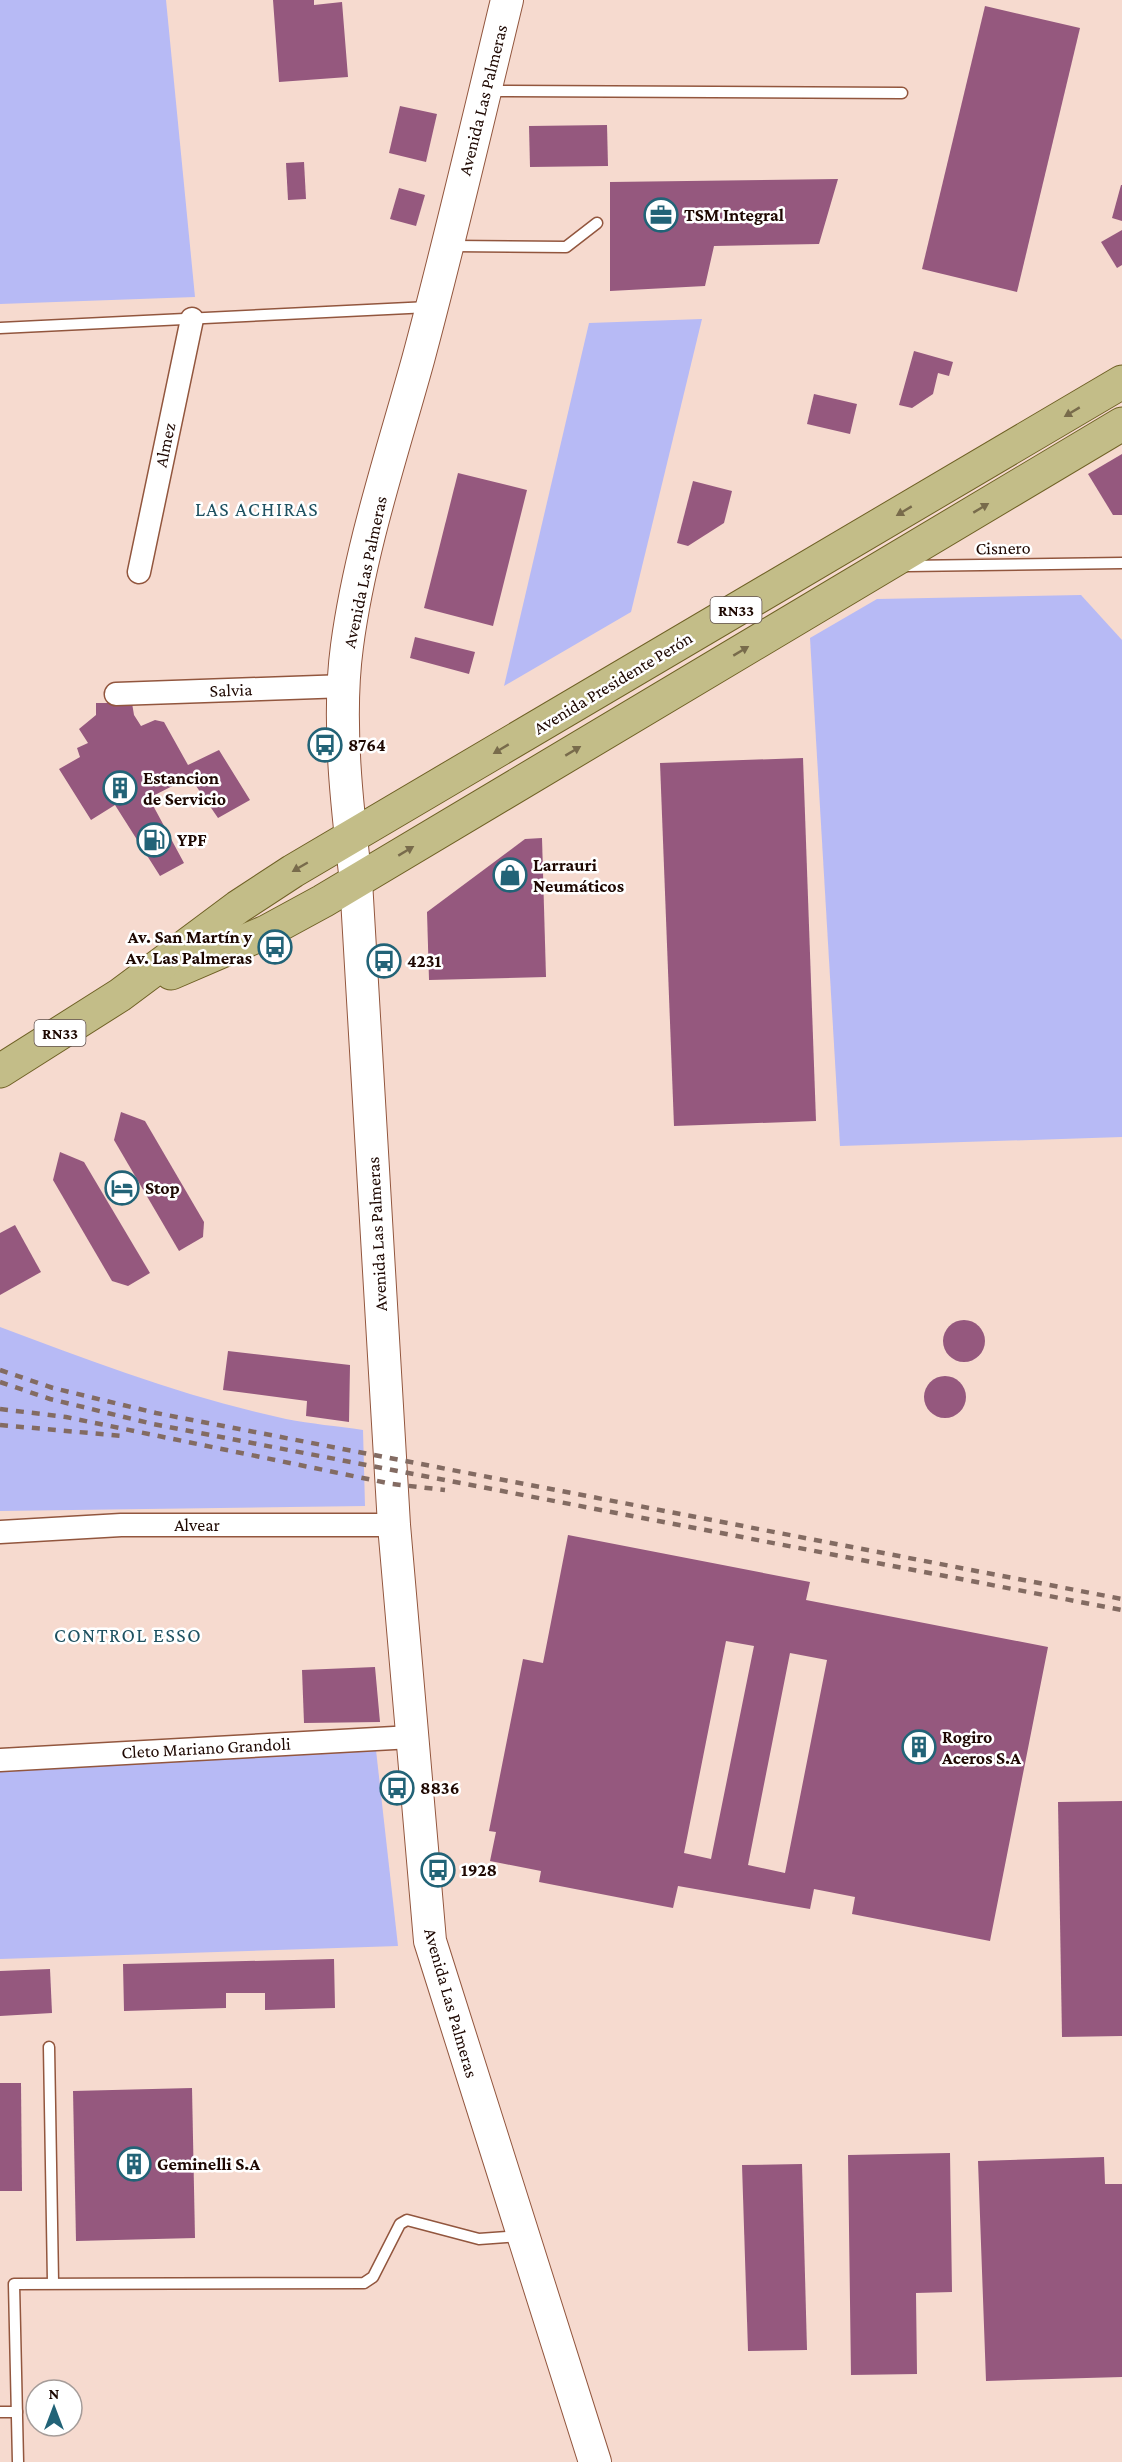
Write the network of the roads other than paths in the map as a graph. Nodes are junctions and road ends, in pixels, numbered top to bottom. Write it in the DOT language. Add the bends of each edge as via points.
graph roads {
  1 [pos="507,0"];
  2 [pos="485,91"];
  3 [pos="902,93"];
  4 [pos="597,224"];
  5 [pos="447,245"];
  6 [pos="432,307"];
  7 [pos="192,319"];
  8 [pos="0,328"];
  9 [pos="1122,382"];
  10 [pos="1122,424"];
  11 [pos="1122,563"];
  12 [pos="884,566"];
  13 [pos="139,572"];
  14 [pos="346,687"];
  15 [pos="116,694"];
  16 [pos="351,838"];
  17 [pos="356,881"];
  18 [pos="120,995"];
  19 [pos="0,1071"];
  20 [pos="394,1525"];
  21 [pos="0,1532"];
  22 [pos="412,1737"];
  23 [pos="0,1760"];
  24 [pos="49,2047"];
  25 [pos="522,2235"];
  26 [pos="53,2282"];
  27 [pos="0,2412"];
  28 [pos="17,2412"];
  29 [pos="18,2462"];
  30 [pos="595,2462"];
  1 -- 2 [label="main road, Avenida Las Palmeras"];
  2 -- 3 [label="lane"];
  2 -- 5 [label="main road, Avenida Las Palmeras"];
  4 -- 5 [label="lane" via="566,247"];
  5 -- 6 [label="main road, Avenida Las Palmeras"];
  6 -- 7 [label="lane"];
  6 -- 14 [label="main road, Avenida Las Palmeras" via="364,560 347,647"];
  7 -- 8 [label="lane"];
  7 -- 13 [label="street, Almez"];
  9 -- 16 [label="main road, Avenida Presidente Perón / RN33, one-way"];
  12 -- 10 [label="main road, Avenida Presidente Perón / RN33, one-way"];
  11 -- 12 [label="lane, Cisnero"];
  17 -- 12 [label="main road, Avenida Presidente Perón / RN33, one-way"];
  14 -- 15 [label="street, Salvia"];
  14 -- 16 [label="main road, Avenida Las Palmeras"];
  16 -- 17 [label="main road, Avenida Las Palmeras"];
  16 -- 18 [label="main road, RN33, one-way" via="238,907"];
  17 -- 18 [label="main road, RN33" via="266,932"];
  17 -- 20 [label="main road, Avenida Las Palmeras"];
  18 -- 19 [label="main road, RN33"];
  20 -- 21 [label="street, Alvear" via="121,1525"];
  20 -- 22 [label="main road, Avenida Las Palmeras"];
  22 -- 23 [label="street, Cleto Mariano Grandoli"];
  22 -- 25 [label="main road, Avenida Las Palmeras" via="430,1941"];
  24 -- 26 [label="lane"];
  25 -- 26 [label="lane" via="479,2238 407,2220 400,2223 373,2277 364,2283"];
  25 -- 30 [label="main road, Avenida Las Palmeras"];
  26 -- 28 [label="lane" via="14,2284"];
  27 -- 28 [label="lane"];
  28 -- 29 [label="lane"];
}
